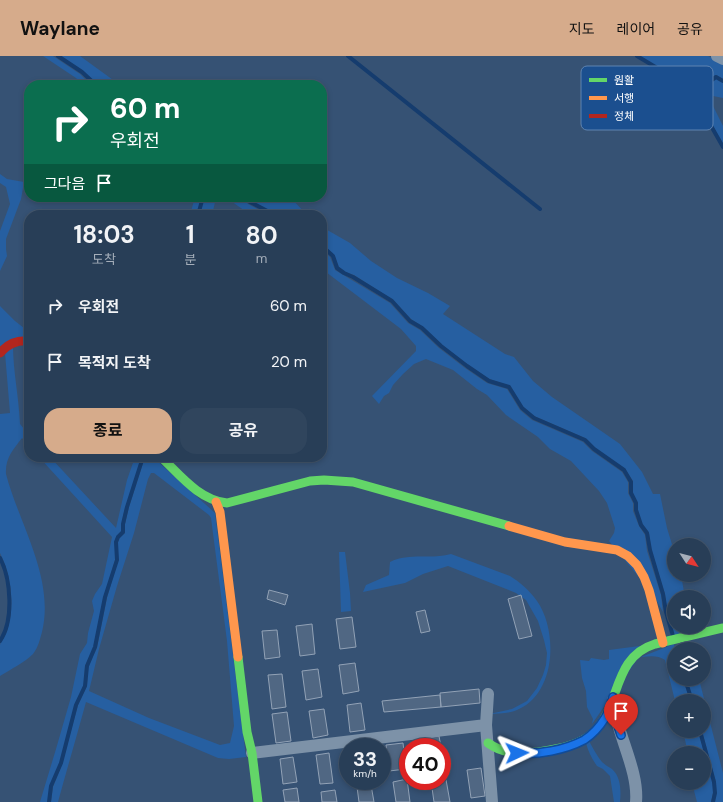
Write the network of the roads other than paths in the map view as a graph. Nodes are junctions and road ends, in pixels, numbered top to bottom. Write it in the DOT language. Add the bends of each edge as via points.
graph roads {
  1 [pos="717,56"];
  2 [pos="723,59"];
  3 [pos="24,340"];
  4 [pos="0,353"];
  5 [pos="166,462"];
  6 [pos="216,502"];
  7 [pos="723,628"];
  8 [pos="663,643"];
  9 [pos="488,694"];
  10 [pos="613,697"];
  11 [pos="486,725"];
  12 [pos="488,743"];
  13 [pos="252,754"];
  14 [pos="258,802"];
  15 [pos="492,802"];
  16 [pos="636,802"];
  1 -- 2 [label="street"];
  3 -- 4 [label="street" via="7,345"];
  5 -- 6 [label="street" via="199,493"];
  6 -- 8 [label="street" via="227,503 310,481 353,482 565,542 616,550 632,559 642,574"];
  6 -- 13 [label="street" via="220,512 245,718"];
  7 -- 8 [label="street"];
  8 -- 10 [label="street" via="645,648 624,669"];
  9 -- 11 [label="street"];
  10 -- 12 [label="street" via="606,717 596,731 570,746 527,754 506,752 493,748"];
  10 -- 16 [label="street" via="614,714 634,780"];
  11 -- 12 [label="street"];
  11 -- 13 [label="street"];
  12 -- 15 [label="street"];
  13 -- 14 [label="street"];
}
